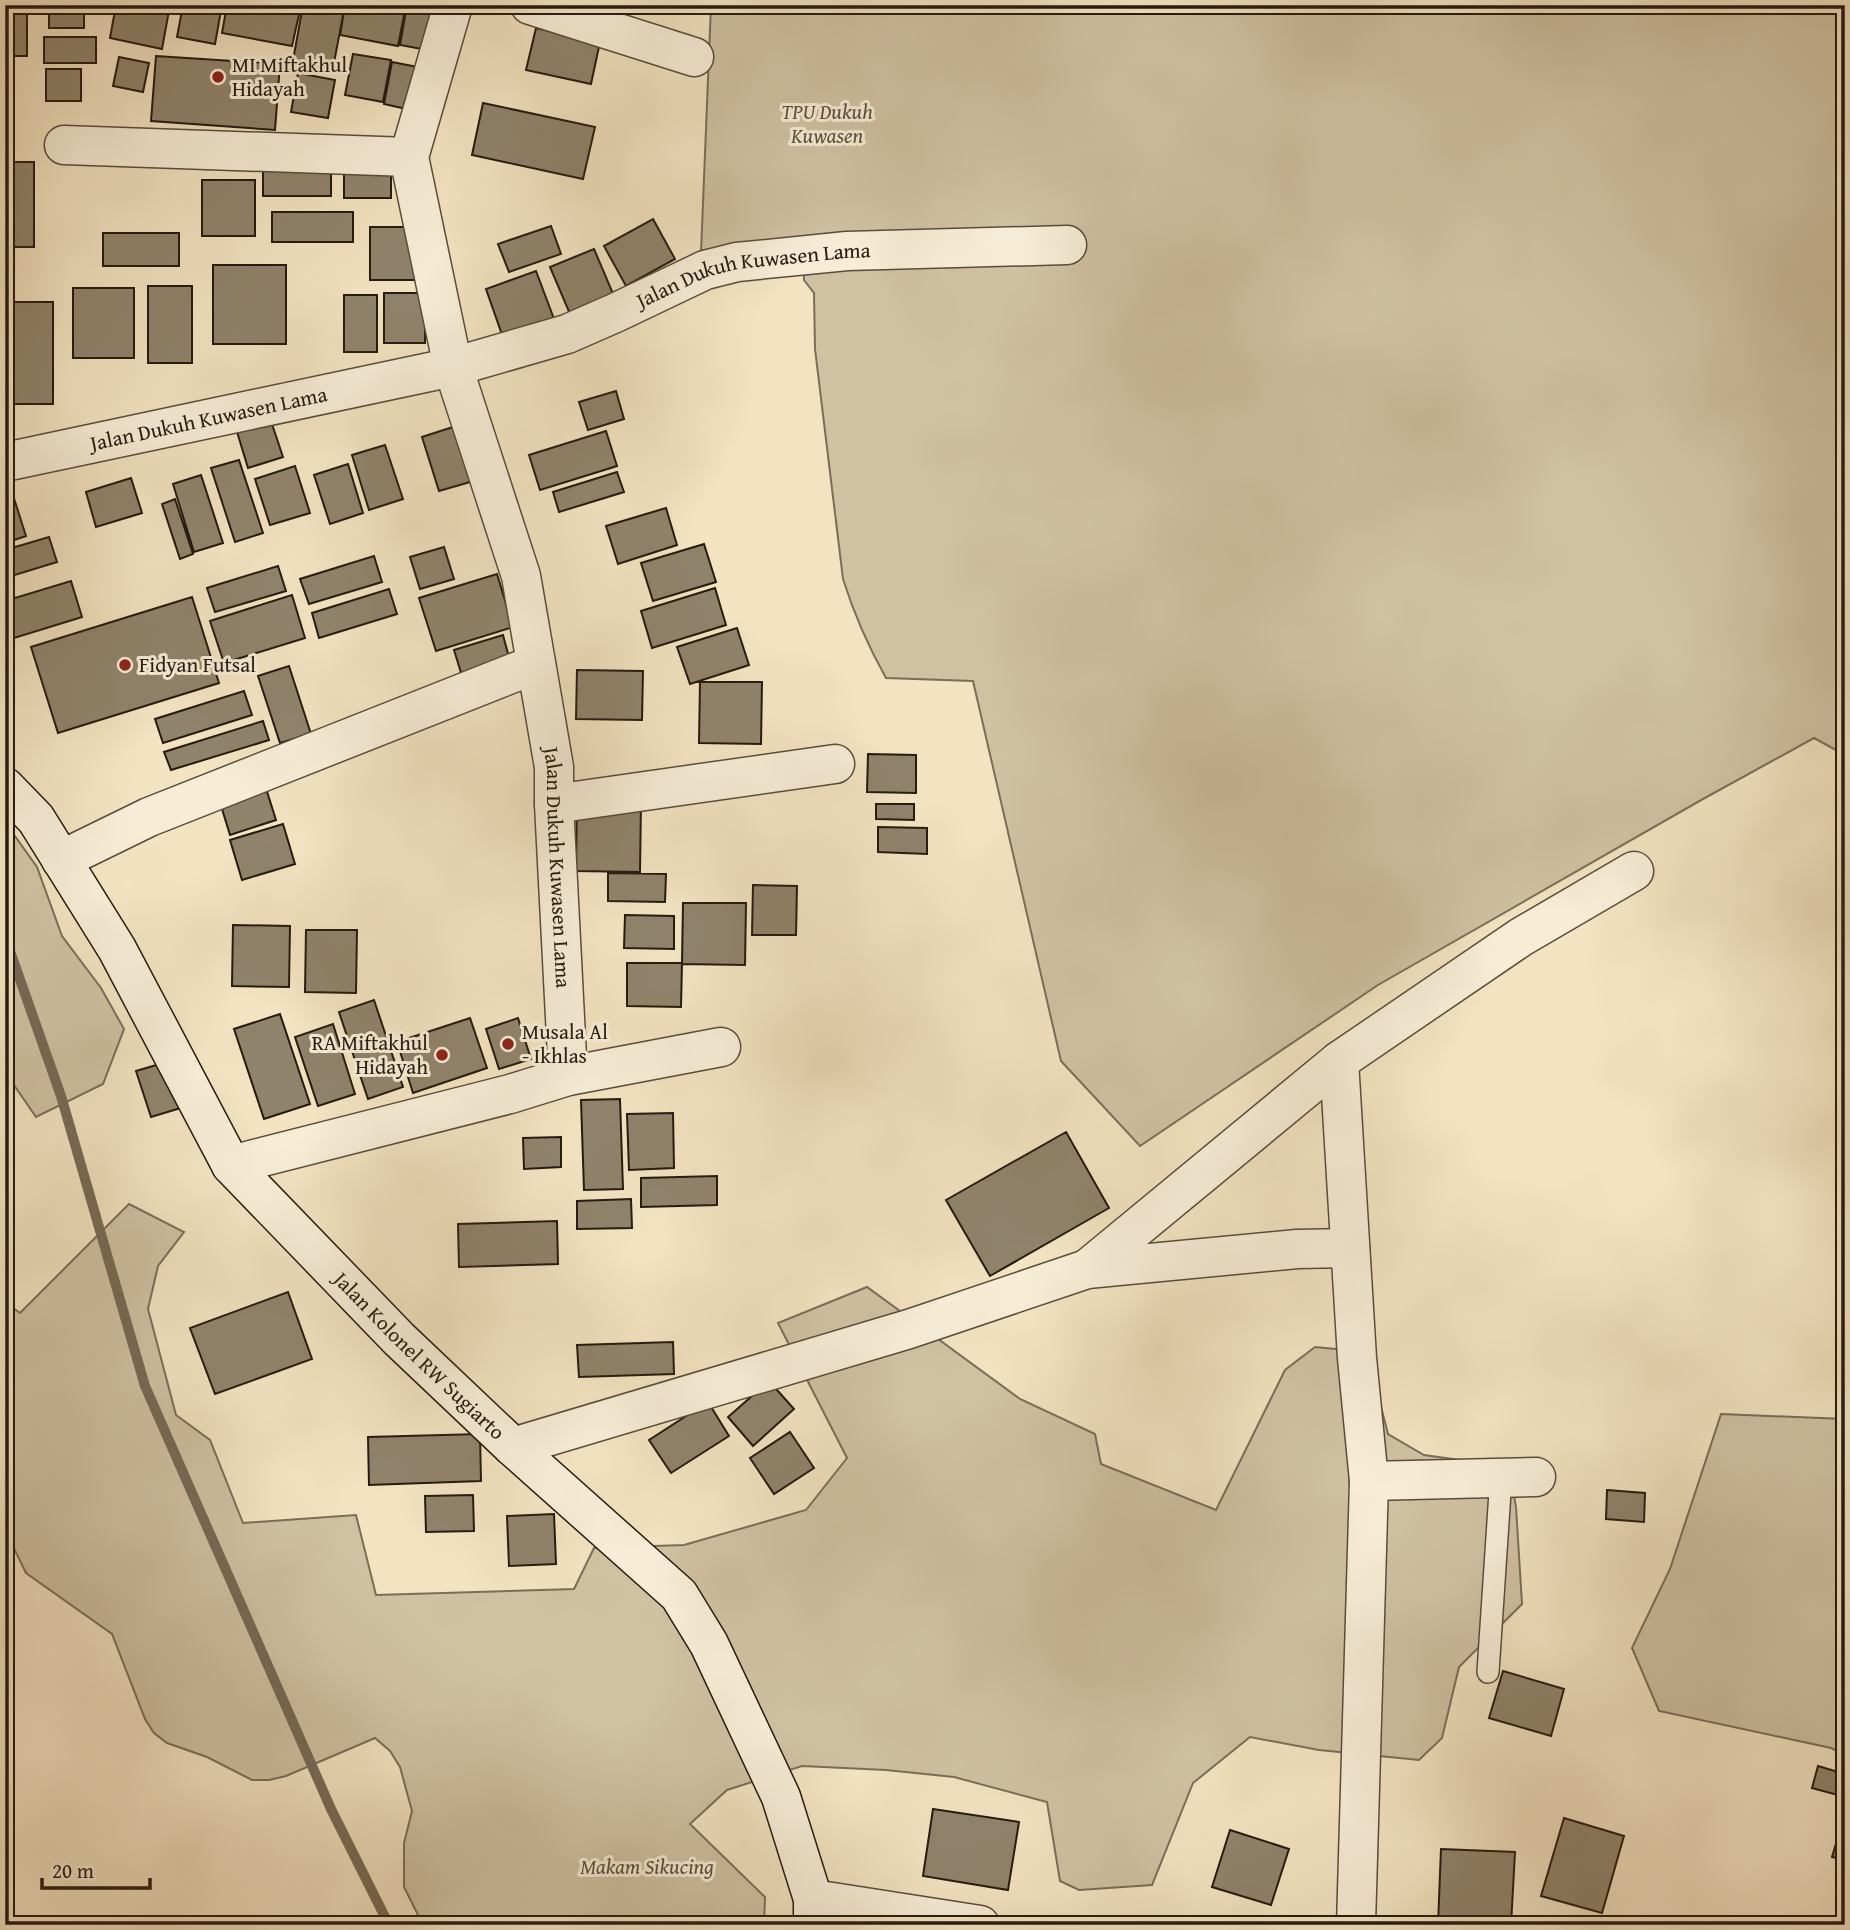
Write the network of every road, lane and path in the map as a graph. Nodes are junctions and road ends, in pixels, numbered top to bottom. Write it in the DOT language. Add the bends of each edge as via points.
graph roads {
  1 [pos="453,5"];
  2 [pos="530,5"];
  3 [pos="694,57"];
  4 [pos="64,145"];
  5 [pos="409,157"];
  6 [pos="1068,245"];
  7 [pos="453,367"];
  8 [pos="5,462"];
  9 [pos="536,664"];
  10 [pos="835,764"];
  11 [pos="5,787"];
  12 [pos="554,804"];
  13 [pos="61,860"];
  14 [pos="1634,871"];
  15 [pos="722,1047"];
  16 [pos="1339,1061"];
  17 [pos="568,1076"];
  18 [pos="231,1165"];
  19 [pos="1350,1248"];
  20 [pos="1087,1269"];
  21 [pos="513,1447"];
  22 [pos="1518,1477"];
  23 [pos="1369,1481"];
  24 [pos="1488,1672"];
  25 [pos="813,1912"];
  26 [pos="980,1925"];
  27 [pos="1356,1925"];
  1 -- 5 [label="street, Jalan Dukuh Kuwasen Lama"];
  2 -- 3 [label="street"];
  4 -- 5 [label="street"];
  5 -- 7 [label="street, Jalan Dukuh Kuwasen Lama"];
  6 -- 7 [label="street, Jalan Dukuh Kuwasen Lama" via="847,251 737,262 705,270 566,334"];
  7 -- 8 [label="street, Jalan Dukuh Kuwasen Lama"];
  7 -- 9 [label="street, Jalan Dukuh Kuwasen Lama" via="521,576"];
  9 -- 12 [label="street, Jalan Dukuh Kuwasen Lama" via="554,767"];
  9 -- 13 [label="street" via="149,817"];
  10 -- 12 [label="street"];
  11 -- 13 [label="street, Jalan Kolonel RW Sugiarto" via="36,819"];
  12 -- 17 [label="street, Jalan Dukuh Kuwasen Lama"];
  13 -- 18 [label="street, Jalan Kolonel RW Sugiarto" via="117,949"];
  14 -- 16 [label="street" via="1521,937"];
  15 -- 17 [label="street"];
  16 -- 19 [label="street"];
  16 -- 20 [label="street"];
  17 -- 18 [label="street"];
  18 -- 21 [label="street, Jalan Kolonel RW Sugiarto" via="399,1339"];
  19 -- 20 [label="street"];
  19 -- 23 [label="street"];
  20 -- 21 [label="street" via="909,1329"];
  21 -- 25 [label="street, Jalan Kolonel RW Sugiarto" via="679,1595 699,1624 781,1797"];
  22 -- 23 [label="street"];
  22 -- 24 [label="lane"];
  23 -- 27 [label="street"];
  25 -- 26 [label="street"];
}
